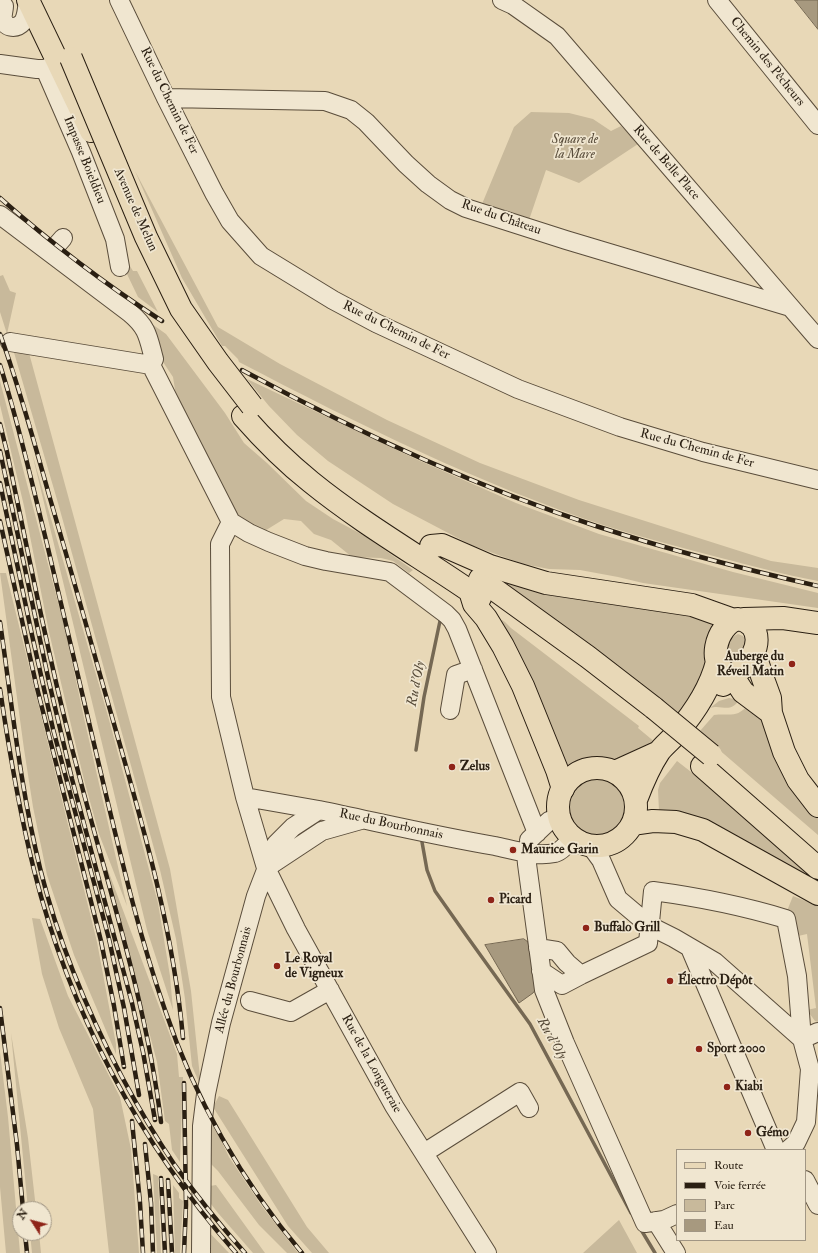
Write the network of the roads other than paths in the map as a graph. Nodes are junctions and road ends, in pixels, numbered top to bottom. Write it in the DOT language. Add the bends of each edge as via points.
graph roads {
  1 [pos="28,0"];
  2 [pos="44,0"];
  3 [pos="119,0"];
  4 [pos="717,0"];
  5 [pos="510,2"];
  6 [pos="4,6"];
  7 [pos="58,63"];
  8 [pos="0,64"];
  9 [pos="166,98"];
  10 [pos="818,124"];
  11 [pos="0,215"];
  12 [pos="120,267"];
  13 [pos="790,307"];
  14 [pos="818,339"];
  15 [pos="10,342"];
  16 [pos="151,365"];
  17 [pos="248,411"];
  18 [pos="818,480"];
  19 [pos="231,522"];
  20 [pos="431,546"];
  21 [pos="477,589"];
  22 [pos="739,620"];
  23 [pos="818,622"];
  24 [pos="818,633"];
  25 [pos="755,646"];
  26 [pos="473,669"];
  27 [pos="731,677"];
  28 [pos="450,710"];
  29 [pos="694,711"];
  30 [pos="771,713"];
  31 [pos="659,752"];
  32 [pos="707,761"];
  33 [pos="615,772"];
  34 [pos="563,789"];
  35 [pos="245,797"];
  36 [pos="636,800"];
  37 [pos="818,806"];
  38 [pos="319,810"];
  39 [pos="560,817"];
  40 [pos="364,819"];
  41 [pos="632,824"];
  42 [pos="537,833"];
  43 [pos="581,841"];
  44 [pos="818,847"];
  45 [pos="519,851"];
  46 [pos="266,868"];
  47 [pos="818,868"];
  48 [pos="818,894"];
  49 [pos="650,926"];
  50 [pos="538,948"];
  51 [pos="690,948"];
  52 [pos="542,971"];
  53 [pos="581,975"];
  54 [pos="330,990"];
  55 [pos="250,1001"];
  56 [pos="810,1035"];
  57 [pos="529,1108"];
  58 [pos="812,1124"];
  59 [pos="776,1149"];
  60 [pos="789,1149"];
  61 [pos="424,1153"];
  62 [pos="806,1182"];
  63 [pos="818,1206"];
  64 [pos="676,1214"];
  65 [pos="656,1221"];
  66 [pos="201,1253"];
  67 [pos="487,1253"];
  68 [pos="676,1253"];
  1 -- 6 [label="street" via="24,20 14,27 9,27 5,23"];
  1 -- 7 [label="main road, Avenue de Melun"];
  2 -- 7 [label="main road, Avenue de Melun"];
  3 -- 9 [label="street, Rue du Chemin de Fer"];
  4 -- 10 [label="street, Chemin des Pêcheurs"];
  5 -- 13 [label="street, Rue de Belle Place" via="557,36"];
  7 -- 8 [label="street" via="37,69"];
  7 -- 12 [label="street, Impasse Boieldieu" via="81,152 115,239"];
  7 -- 17 [label="main road, Avenue de Melun, bridge" via="181,309"];
  7 -- 17 [label="main road, Avenue de Melun" via="90,128 147,263 173,315 201,362"];
  9 -- 13 [label="street, Rue du Château" via="325,101 351,110 428,184 466,208"];
  9 -- 18 [label="street, Rue du Chemin de Fer" via="230,221 261,256 333,300 376,323 518,389 620,427 703,452"];
  11 -- 16 [label="street" via="139,320 145,329 154,359"];
  13 -- 14 [label="street, Rue de Belle Place"];
  15 -- 16 [label="street"];
  16 -- 19 [label="street"];
  17 -- 20 [label="main road" via="326,477"];
  17 -- 21 [label="main road" via="277,453 317,487 355,514"];
  19 -- 26 [label="street" via="249,533 305,556 390,572 452,620"];
  19 -- 35 [label="street, Rue de la Longueraie" via="220,544 221,697"];
  20 -- 21 [label="main road"];
  20 -- 22 [label="main road" via="442,544 490,566 546,583 692,605"];
  21 -- 32 [label="main road" via="507,614 649,713"];
  21 -- 34 [label="main road" via="474,604 503,646 523,686"];
  22 -- 23 [label="main road" via="783,618"];
  22 -- 25 [label="main road" via="753,628"];
  22 -- 27 [label="main road" via="727,626 717,640 716,647"];
  24 -- 25 [label="main road" via="783,629 766,634"];
  25 -- 27 [label="main road" via="740,670"];
  25 -- 30 [label="main road" via="770,698"];
  26 -- 28 [label="street" via="456,675"];
  26 -- 42 [label="street"];
  27 -- 29 [label="main road"];
  27 -- 29 [label="main road" via="710,685"];
  27 -- 30 [label="main road"];
  29 -- 31 [label="main road"];
  30 -- 37 [label="main road" via="790,767 804,790"];
  31 -- 33 [label="main road"];
  31 -- 36 [label="main road"];
  32 -- 44 [label="main road"];
  32 -- 47 [label="main road"];
  33 -- 34 [label="main road" via="604,769 580,772"];
  33 -- 36 [label="main road" via="628,784"];
  34 -- 39 [label="main road" via="559,802"];
  35 -- 38 [label="street, Rue du Bourbonnais"];
  35 -- 46 [label="street, Rue de la Longueraie"];
  36 -- 41 [label="main road"];
  38 -- 40 [label="street, Rue du Bourbonnais"];
  38 -- 46 [label="street" via="293,827 276,844"];
  39 -- 42 [label="street" via="549,821"];
  39 -- 43 [label="main road" via="565,828"];
  40 -- 45 [label="street, Rue du Bourbonnais"];
  40 -- 46 [label="street" via="322,831"];
  41 -- 43 [label="main road" via="627,832 610,844 600,846"];
  41 -- 48 [label="main road" via="653,821 676,822 703,830"];
  42 -- 45 [label="street"];
  43 -- 45 [label="street, Rue du Bourbonnais" via="546,854"];
  43 -- 49 [label="street" via="600,860 618,899"];
  45 -- 50 [label="street" via="527,864"];
  46 -- 54 [label="street, Rue de la Longueraie"];
  46 -- 66 [label="street, Allée du Bourbonnais" via="226,1008 206,1094 202,1126"];
  49 -- 51 [label="street"];
  49 -- 53 [label="street" via="648,943"];
  49 -- 56 [label="street" via="653,891 682,895 786,919"];
  50 -- 52 [label="street"];
  50 -- 53 [label="street" via="556,951"];
  51 -- 56 [label="street" via="715,962"];
  51 -- 59 [label="street"];
  52 -- 53 [label="street" via="562,985"];
  52 -- 65 [label="street" via="544,990 565,1043 645,1223"];
  54 -- 55 [label="street" via="291,1012"];
  54 -- 61 [label="street, Rue de la Longueraie" via="394,1106"];
  56 -- 58 [label="street"];
  57 -- 61 [label="street" via="520,1092"];
  58 -- 60 [label="street"];
  61 -- 67 [label="street, Rue de la Longueraie"];
  62 -- 63 [label="street"];
  64 -- 65 [label="street"];
  65 -- 68 [label="street"];
}
